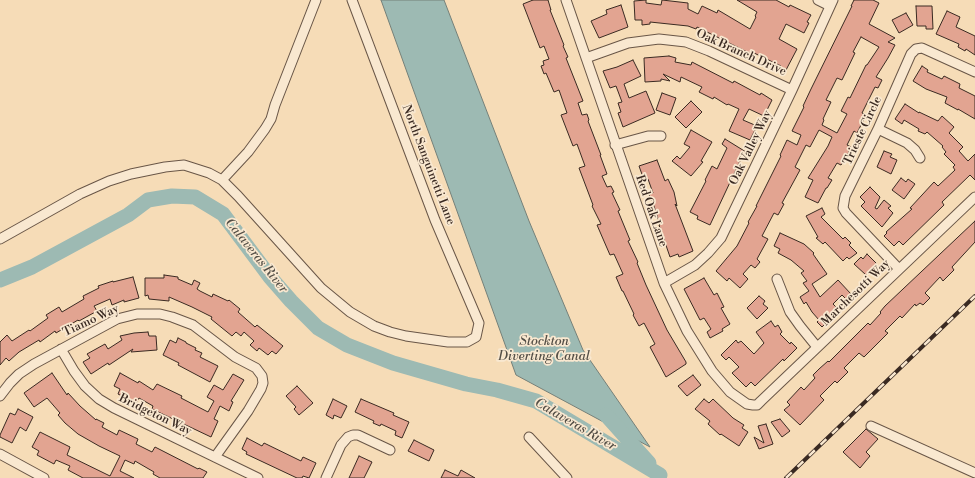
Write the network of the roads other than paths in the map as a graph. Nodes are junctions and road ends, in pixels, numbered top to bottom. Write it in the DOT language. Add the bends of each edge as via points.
graph roads {
  1 [pos="316,0"];
  2 [pos="352,0"];
  3 [pos="566,0"];
  4 [pos="818,0"];
  5 [pos="832,3"];
  6 [pos="586,58"];
  7 [pos="975,72"];
  8 [pos="792,90"];
  9 [pos="878,129"];
  10 [pos="661,136"];
  11 [pos="615,145"];
  12 [pos="920,158"];
  13 [pos="222,180"];
  14 [pos="975,196"];
  15 [pos="0,239"];
  16 [pos="899,269"];
  17 [pos="777,279"];
  18 [pos="664,283"];
  19 [pos="817,347"];
  20 [pos="61,349"];
  21 [pos="0,396"];
  22 [pos="753,406"];
  23 [pos="871,426"];
  24 [pos="529,437"];
  25 [pos="390,450"];
  26 [pos="0,454"];
  27 [pos="215,457"];
  28 [pos="975,473"];
  29 [pos="44,478"];
  30 [pos="258,478"];
  31 [pos="326,478"];
  32 [pos="567,478"];
  1 -- 13 [label="street" via="266,130"];
  2 -- 13 [label="street, North Sanguinetti Lane" via="435,220 479,323 476,337 462,342 448,342 406,336 363,320 321,288"];
  3 -- 6 [label="street, Red Oak Lane"];
  4 -- 5 [label="street"];
  5 -- 8 [label="street, Oak Valley Way"];
  6 -- 8 [label="street, Oak Branch Drive" via="628,43 659,39 686,42"];
  6 -- 11 [label="street, Red Oak Lane"];
  7 -- 9 [label="street, Trieste Circle" via="922,48 916,49 911,54"];
  8 -- 18 [label="street, Oak Valley Way" via="721,238 695,265"];
  9 -- 12 [label="street" via="907,143"];
  9 -- 16 [label="street, Trieste Circle" via="845,196 843,208"];
  10 -- 11 [label="street" via="648,136"];
  11 -- 18 [label="street, Red Oak Lane"];
  13 -- 15 [label="street" via="184,165 131,174 80,194"];
  14 -- 16 [label="street, Marchesotti Way"];
  16 -- 19 [label="street, Marchesotti Way"];
  17 -- 19 [label="street" via="790,312"];
  18 -- 22 [label="street, Red Oak Lane" via="687,331 712,371 730,392"];
  19 -- 22 [label="street, Marchesotti Way"];
  20 -- 21 [label="street, Tiamo Way" via="19,374"];
  20 -- 27 [label="street, Bridgeton Way" via="85,386 99,400"];
  20 -- 27 [label="street, Tiamo Way" via="117,320 138,314 160,314 193,325 234,357 256,368 262,376 261,389"];
  23 -- 28 [label="street"];
  24 -- 32 [label="street"];
  25 -- 31 [label="street" via="358,435 348,437 341,445"];
  26 -- 29 [label="street"];
  27 -- 30 [label="street, Bridgeton Way"];
}
